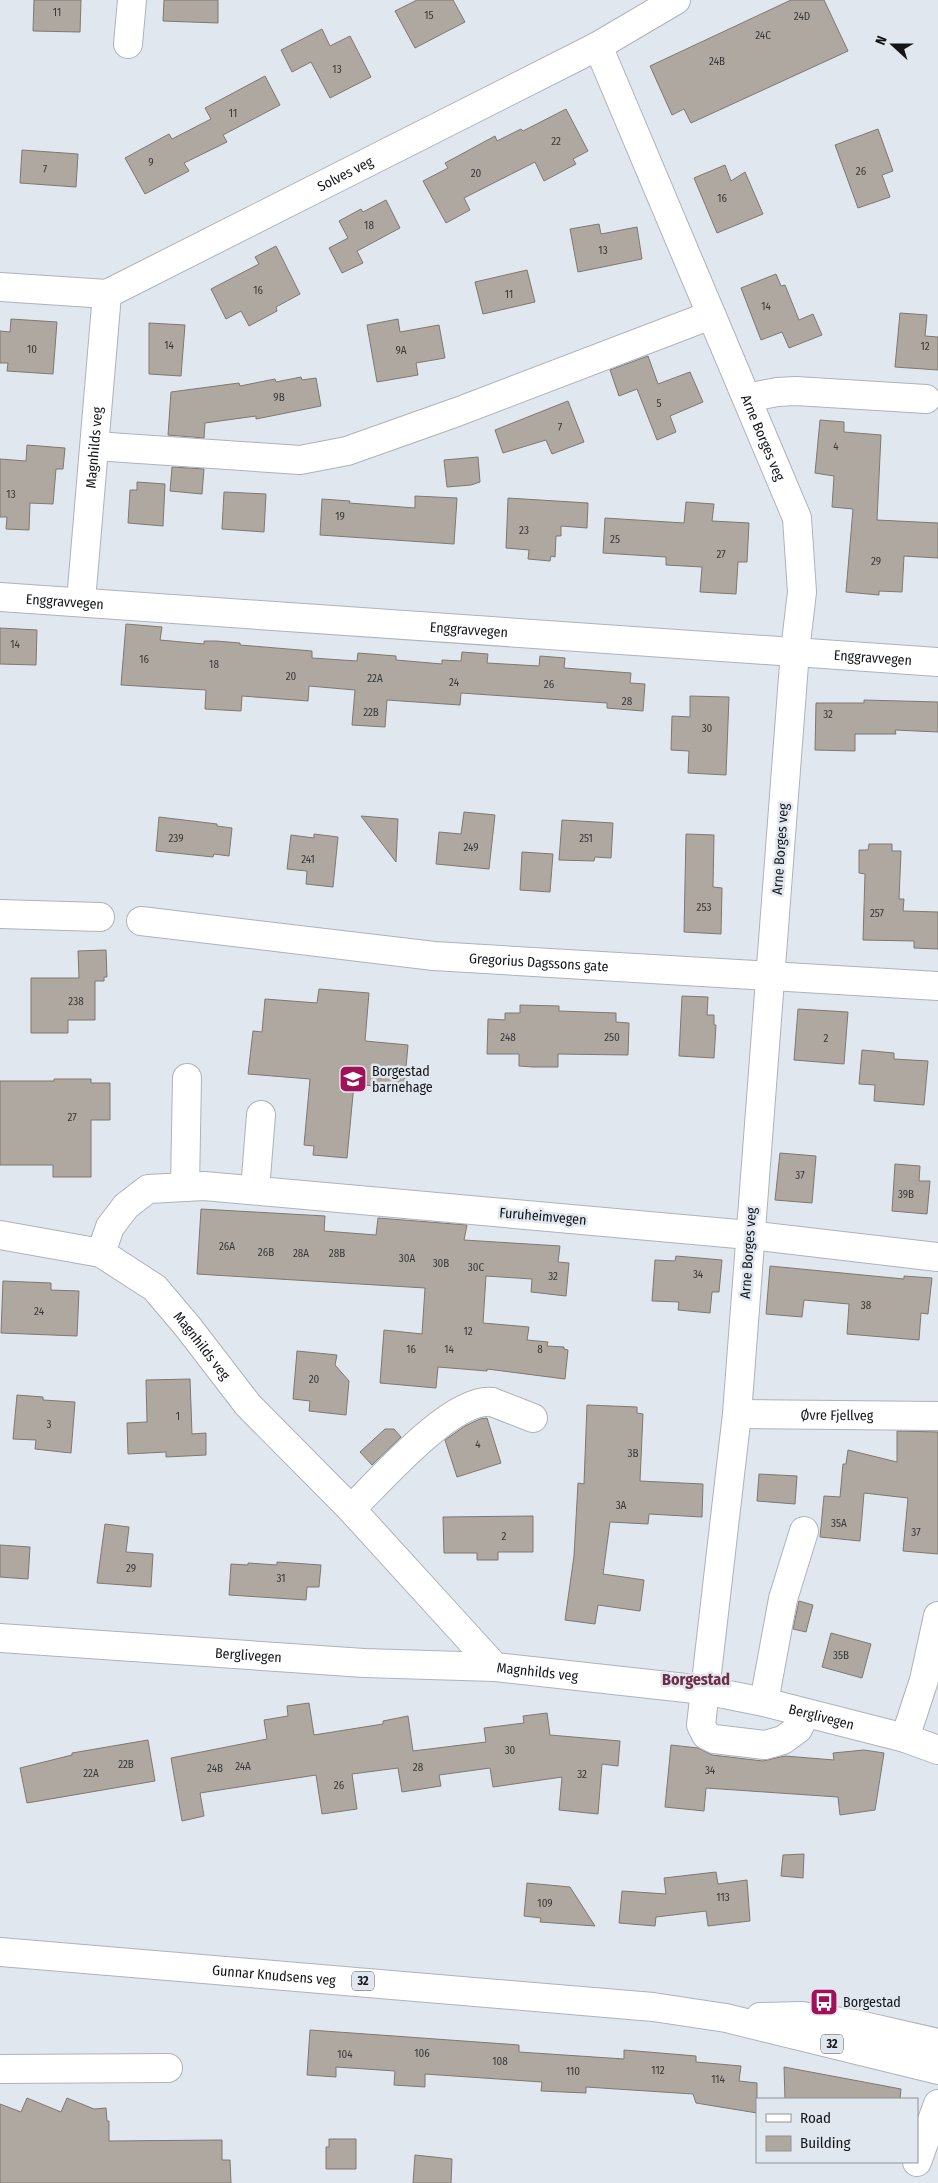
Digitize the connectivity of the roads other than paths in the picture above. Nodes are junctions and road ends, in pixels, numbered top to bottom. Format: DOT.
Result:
graph roads {
  1 [pos="132,0"];
  2 [pos="676,0"];
  3 [pos="128,44"];
  4 [pos="598,46"];
  5 [pos="0,287"];
  6 [pos="107,294"];
  7 [pos="711,315"];
  8 [pos="747,398"];
  9 [pos="926,398"];
  10 [pos="96,446"];
  11 [pos="0,597"];
  12 [pos="81,601"];
  13 [pos="795,651"];
  14 [pos="938,662"];
  15 [pos="0,914"];
  16 [pos="100,917"];
  17 [pos="141,921"];
  18 [pos="771,977"];
  19 [pos="938,986"];
  20 [pos="187,1078"];
  21 [pos="261,1115"];
  22 [pos="185,1186"];
  23 [pos="255,1190"];
  24 [pos="0,1235"];
  25 [pos="749,1235"];
  26 [pos="101,1253"];
  27 [pos="938,1256"];
  28 [pos="737,1414"];
  29 [pos="938,1416"];
  30 [pos="533,1418"];
  31 [pos="351,1509"];
  32 [pos="804,1531"];
  33 [pos="938,1616"];
  34 [pos="0,1638"];
  35 [pos="496,1667"];
  36 [pos="704,1690"];
  37 [pos="764,1702"];
  38 [pos="806,1713"];
  39 [pos="905,1738"];
  40 [pos="938,1750"];
  41 [pos="0,1952"];
  42 [pos="726,2018"];
  43 [pos="938,2043"];
  44 [pos="168,2068"];
  45 [pos="0,2069"];
  46 [pos="938,2070"];
  47 [pos="938,2104"];
  48 [pos="918,2159"];
  49 [pos="917,2163"];
  50 [pos="910,2183"];
  1 -- 3 [label="street"];
  2 -- 4 [label="street, Solves veg"];
  4 -- 6 [label="street, Solves veg"];
  4 -- 7 [label="street, Arne Borges veg"];
  5 -- 6 [label="street"];
  6 -- 10 [label="street, Magnhilds veg"];
  7 -- 8 [label="street, Arne Borges veg"];
  7 -- 10 [label="street"];
  8 -- 9 [label="street"];
  8 -- 13 [label="street, Arne Borges veg"];
  10 -- 12 [label="street, Magnhilds veg"];
  11 -- 12 [label="street, Enggravvegen"];
  12 -- 13 [label="street, Enggravvegen"];
  13 -- 14 [label="street, Enggravvegen"];
  13 -- 18 [label="street, Arne Borges veg"];
  15 -- 16 [label="street"];
  17 -- 18 [label="street, Gregorius Dagssons gate"];
  18 -- 19 [label="street, Gregorius Dagssons gate"];
  18 -- 25 [label="street, Arne Borges veg"];
  20 -- 22 [label="street"];
  21 -- 23 [label="street"];
  22 -- 23 [label="street, Furuheimvegen"];
  22 -- 26 [label="street, Furuheimvegen"];
  23 -- 25 [label="street, Furuheimvegen"];
  24 -- 26 [label="street"];
  25 -- 27 [label="street, Furuheimvegen"];
  25 -- 28 [label="street, Arne Borges veg"];
  26 -- 31 [label="street, Magnhilds veg"];
  28 -- 29 [label="street, Øvre Fjellveg"];
  28 -- 36 [label="street, Arne Borges veg"];
  30 -- 31 [label="street"];
  31 -- 35 [label="street, Magnhilds veg"];
  32 -- 37 [label="street"];
  33 -- 39 [label="street"];
  34 -- 35 [label="street, Berglivegen"];
  35 -- 36 [label="street, Magnhilds veg"];
  36 -- 37 [label="street, Berglivegen"];
  36 -- 38 [label="street, Arne Borges veg"];
  37 -- 38 [label="street, Berglivegen"];
  38 -- 39 [label="street, Berglivegen"];
  39 -- 40 [label="street, Berglivegen"];
  41 -- 42 [label="street, Gunnar Knudsens veg / 32"];
  42 -- 43 [label="street, Gunnar Knudsens veg / 32"];
  42 -- 46 [label="street, Gunnar Knudsens veg / 32"];
  44 -- 45 [label="street"];
  47 -- 48 [label="street"];
  49 -- 50 [label="street"];
}
